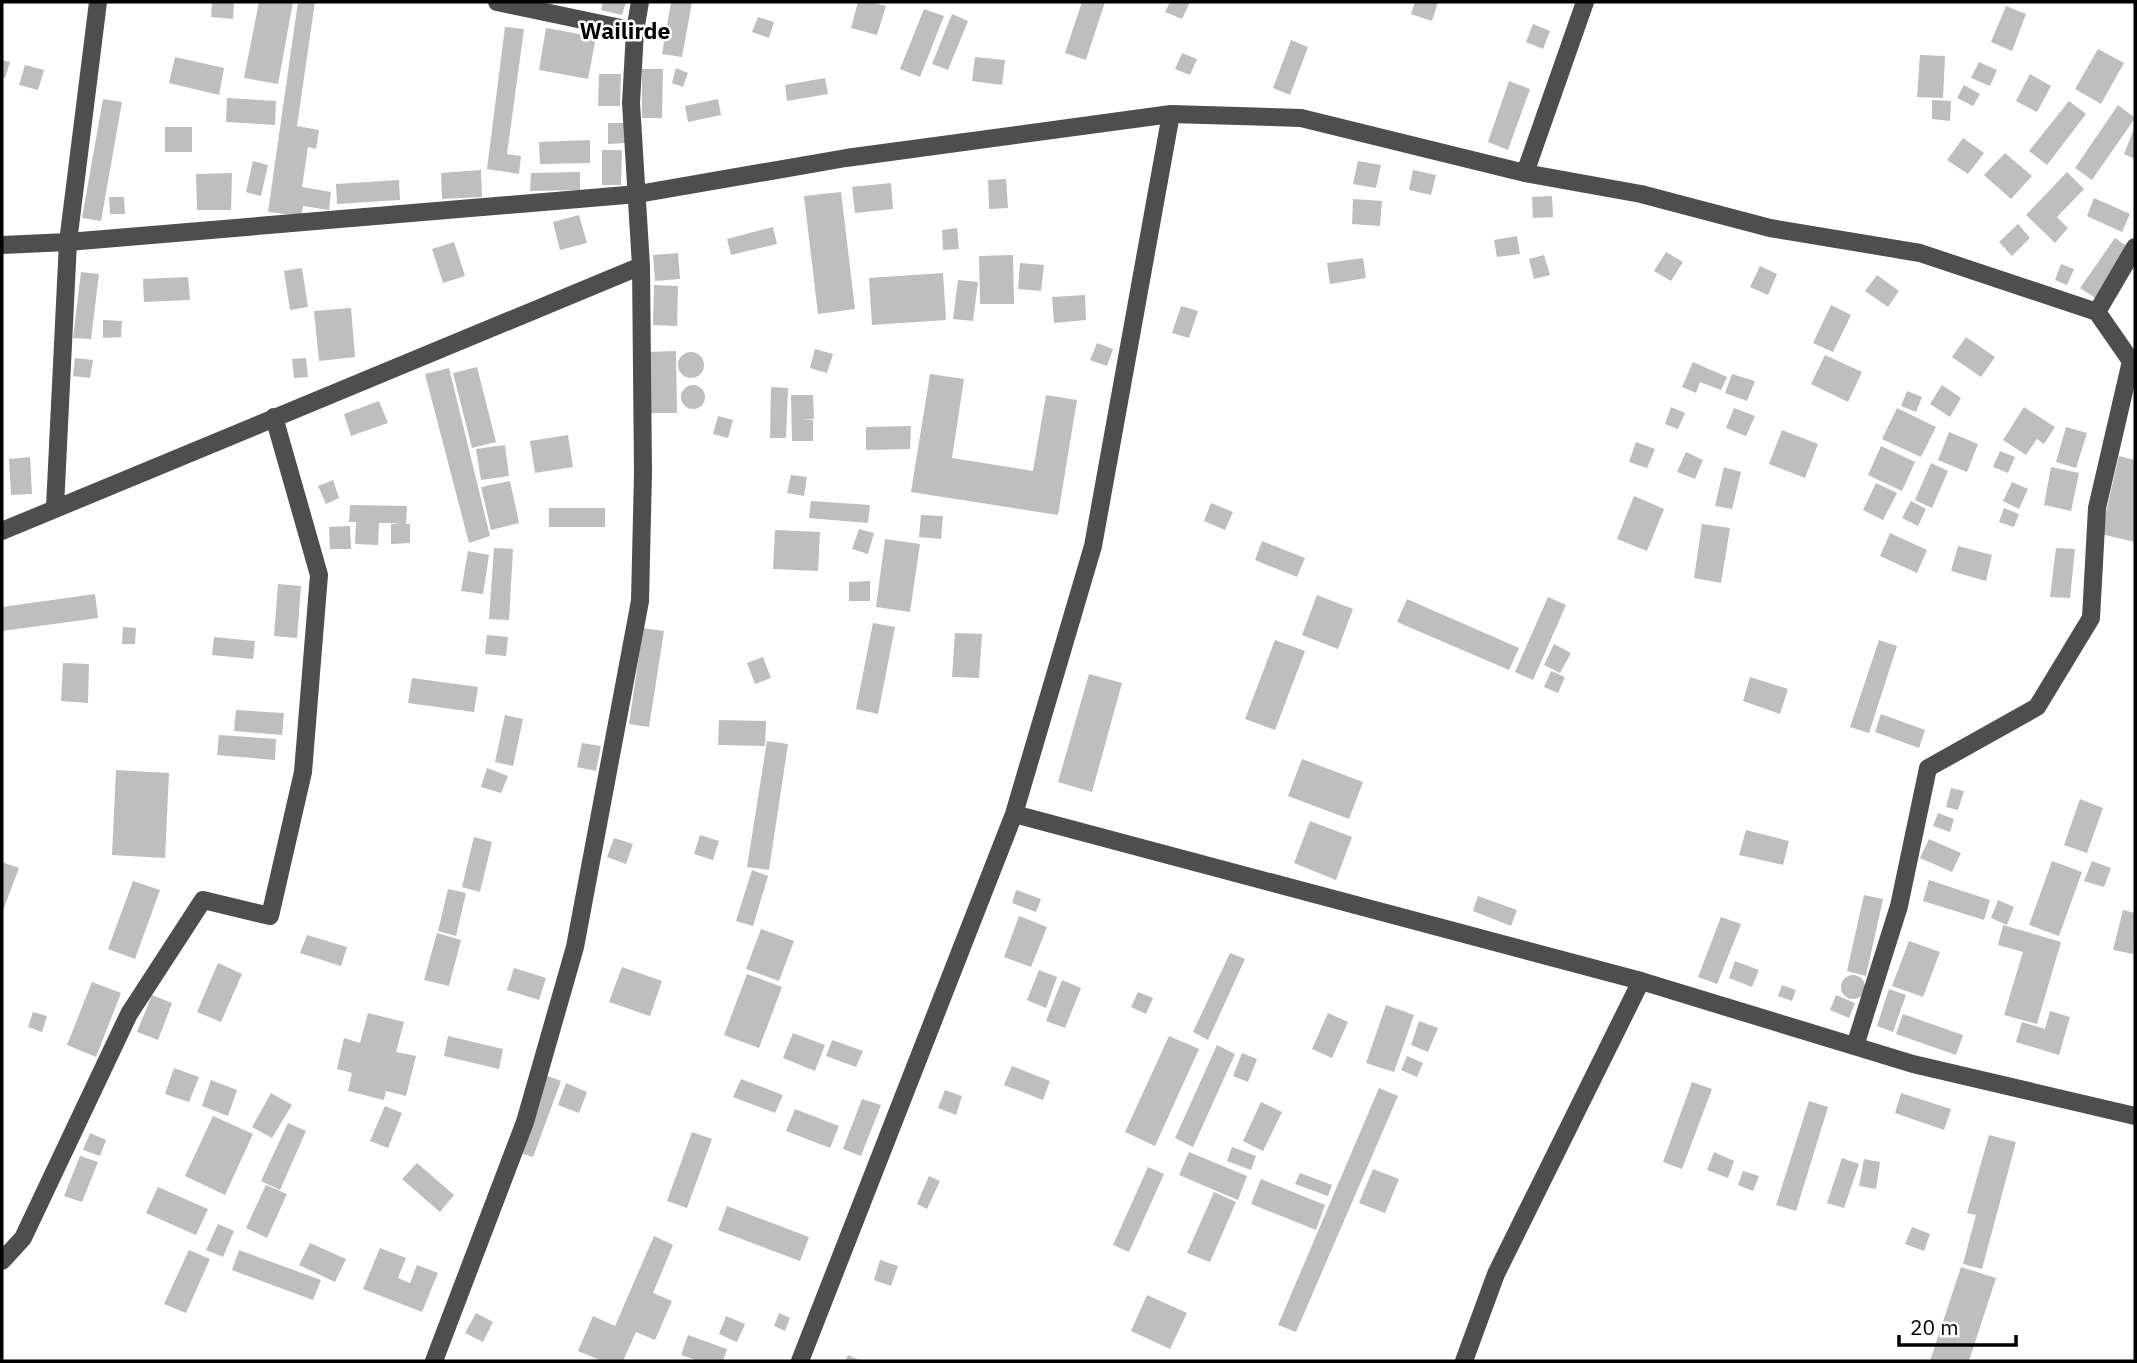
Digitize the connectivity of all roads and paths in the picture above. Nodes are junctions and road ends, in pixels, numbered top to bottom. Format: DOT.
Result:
graph roads {
  1 [pos="98,2"];
  2 [pos="497,2"];
  3 [pos="640,2"];
  4 [pos="1585,2"];
  5 [pos="635,31"];
  6 [pos="1171,114"];
  7 [pos="1525,173"];
  8 [pos="638,194"];
  9 [pos="68,243"];
  10 [pos="2,245"];
  11 [pos="2135,247"];
  12 [pos="641,266"];
  13 [pos="2097,312"];
  14 [pos="274,417"];
  15 [pos="55,507"];
  16 [pos="2,531"];
  17 [pos="1014,814"];
  18 [pos="1641,981"];
  19 [pos="1855,1046"];
  20 [pos="2135,1116"];
  21 [pos="2,1261"];
  22 [pos="434,1361"];
  23 [pos="800,1361"];
  24 [pos="1464,1361"];
  1 -- 9 [label="street"];
  2 -- 5 [label="street"];
  3 -- 5 [label="street"];
  4 -- 7 [label="street"];
  5 -- 8 [label="street"];
  6 -- 7 [label="street"];
  6 -- 8 [label="street"];
  6 -- 17 [label="street"];
  7 -- 13 [label="street"];
  8 -- 9 [label="street"];
  8 -- 12 [label="street"];
  9 -- 10 [label="street"];
  9 -- 15 [label="street"];
  11 -- 13 [label="street"];
  12 -- 14 [label="street"];
  12 -- 22 [label="street"];
  13 -- 19 [label="street"];
  14 -- 15 [label="street"];
  14 -- 21 [label="street"];
  15 -- 16 [label="street"];
  17 -- 18 [label="street"];
  17 -- 23 [label="street"];
  18 -- 19 [label="street"];
  18 -- 24 [label="street"];
  19 -- 20 [label="street"];
}
